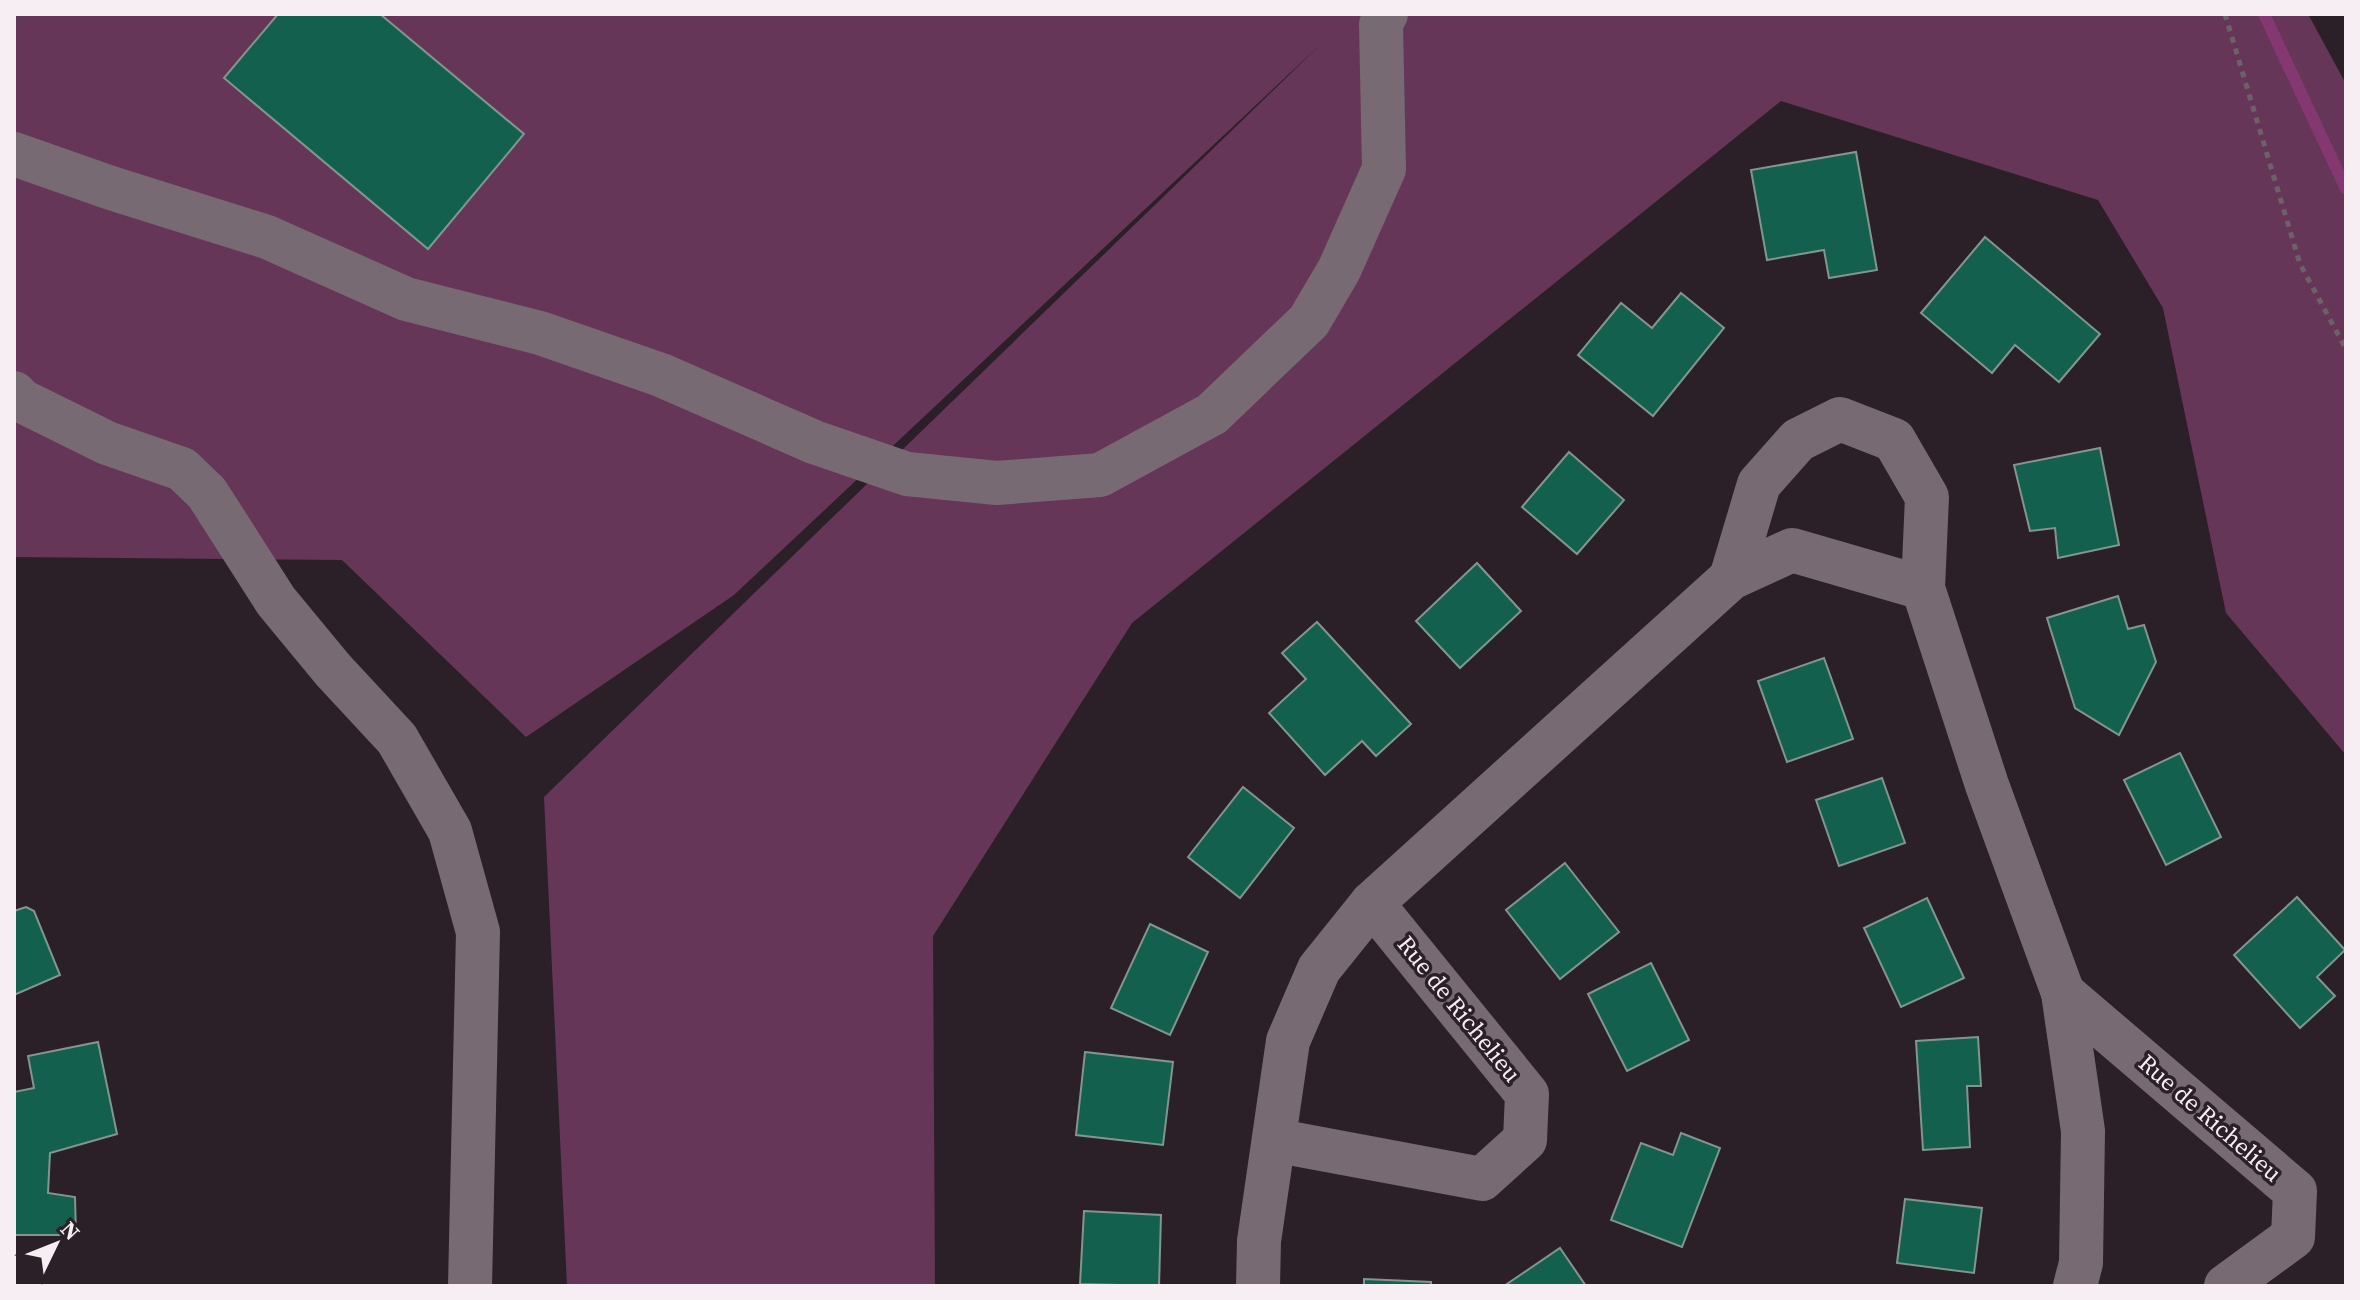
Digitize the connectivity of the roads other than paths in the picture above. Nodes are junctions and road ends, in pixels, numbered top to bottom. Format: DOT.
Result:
graph roads {
  1 [pos="1386,14"];
  2 [pos="14,154"];
  3 [pos="14,393"];
  4 [pos="1731,578"];
  5 [pos="1923,588"];
  6 [pos="1372,903"];
  7 [pos="2063,993"];
  8 [pos="1274,1140"];
  9 [pos="470,1286"];
  10 [pos="1258,1286"];
  11 [pos="2075,1286"];
  12 [pos="2226,1286"];
  1 -- 2 [label="street"];
  3 -- 9 [label="street"];
  4 -- 5 [label="street"];
  4 -- 5 [label="street, Rue de Richelieu"];
  4 -- 6 [label="street"];
  5 -- 7 [label="street, Rue de Richelieu"];
  6 -- 8 [label="street"];
  6 -- 8 [label="street, Rue de Richelieu"];
  7 -- 11 [label="street, Rue de Richelieu"];
  7 -- 12 [label="street, Rue de Richelieu"];
  8 -- 10 [label="street"];
}
